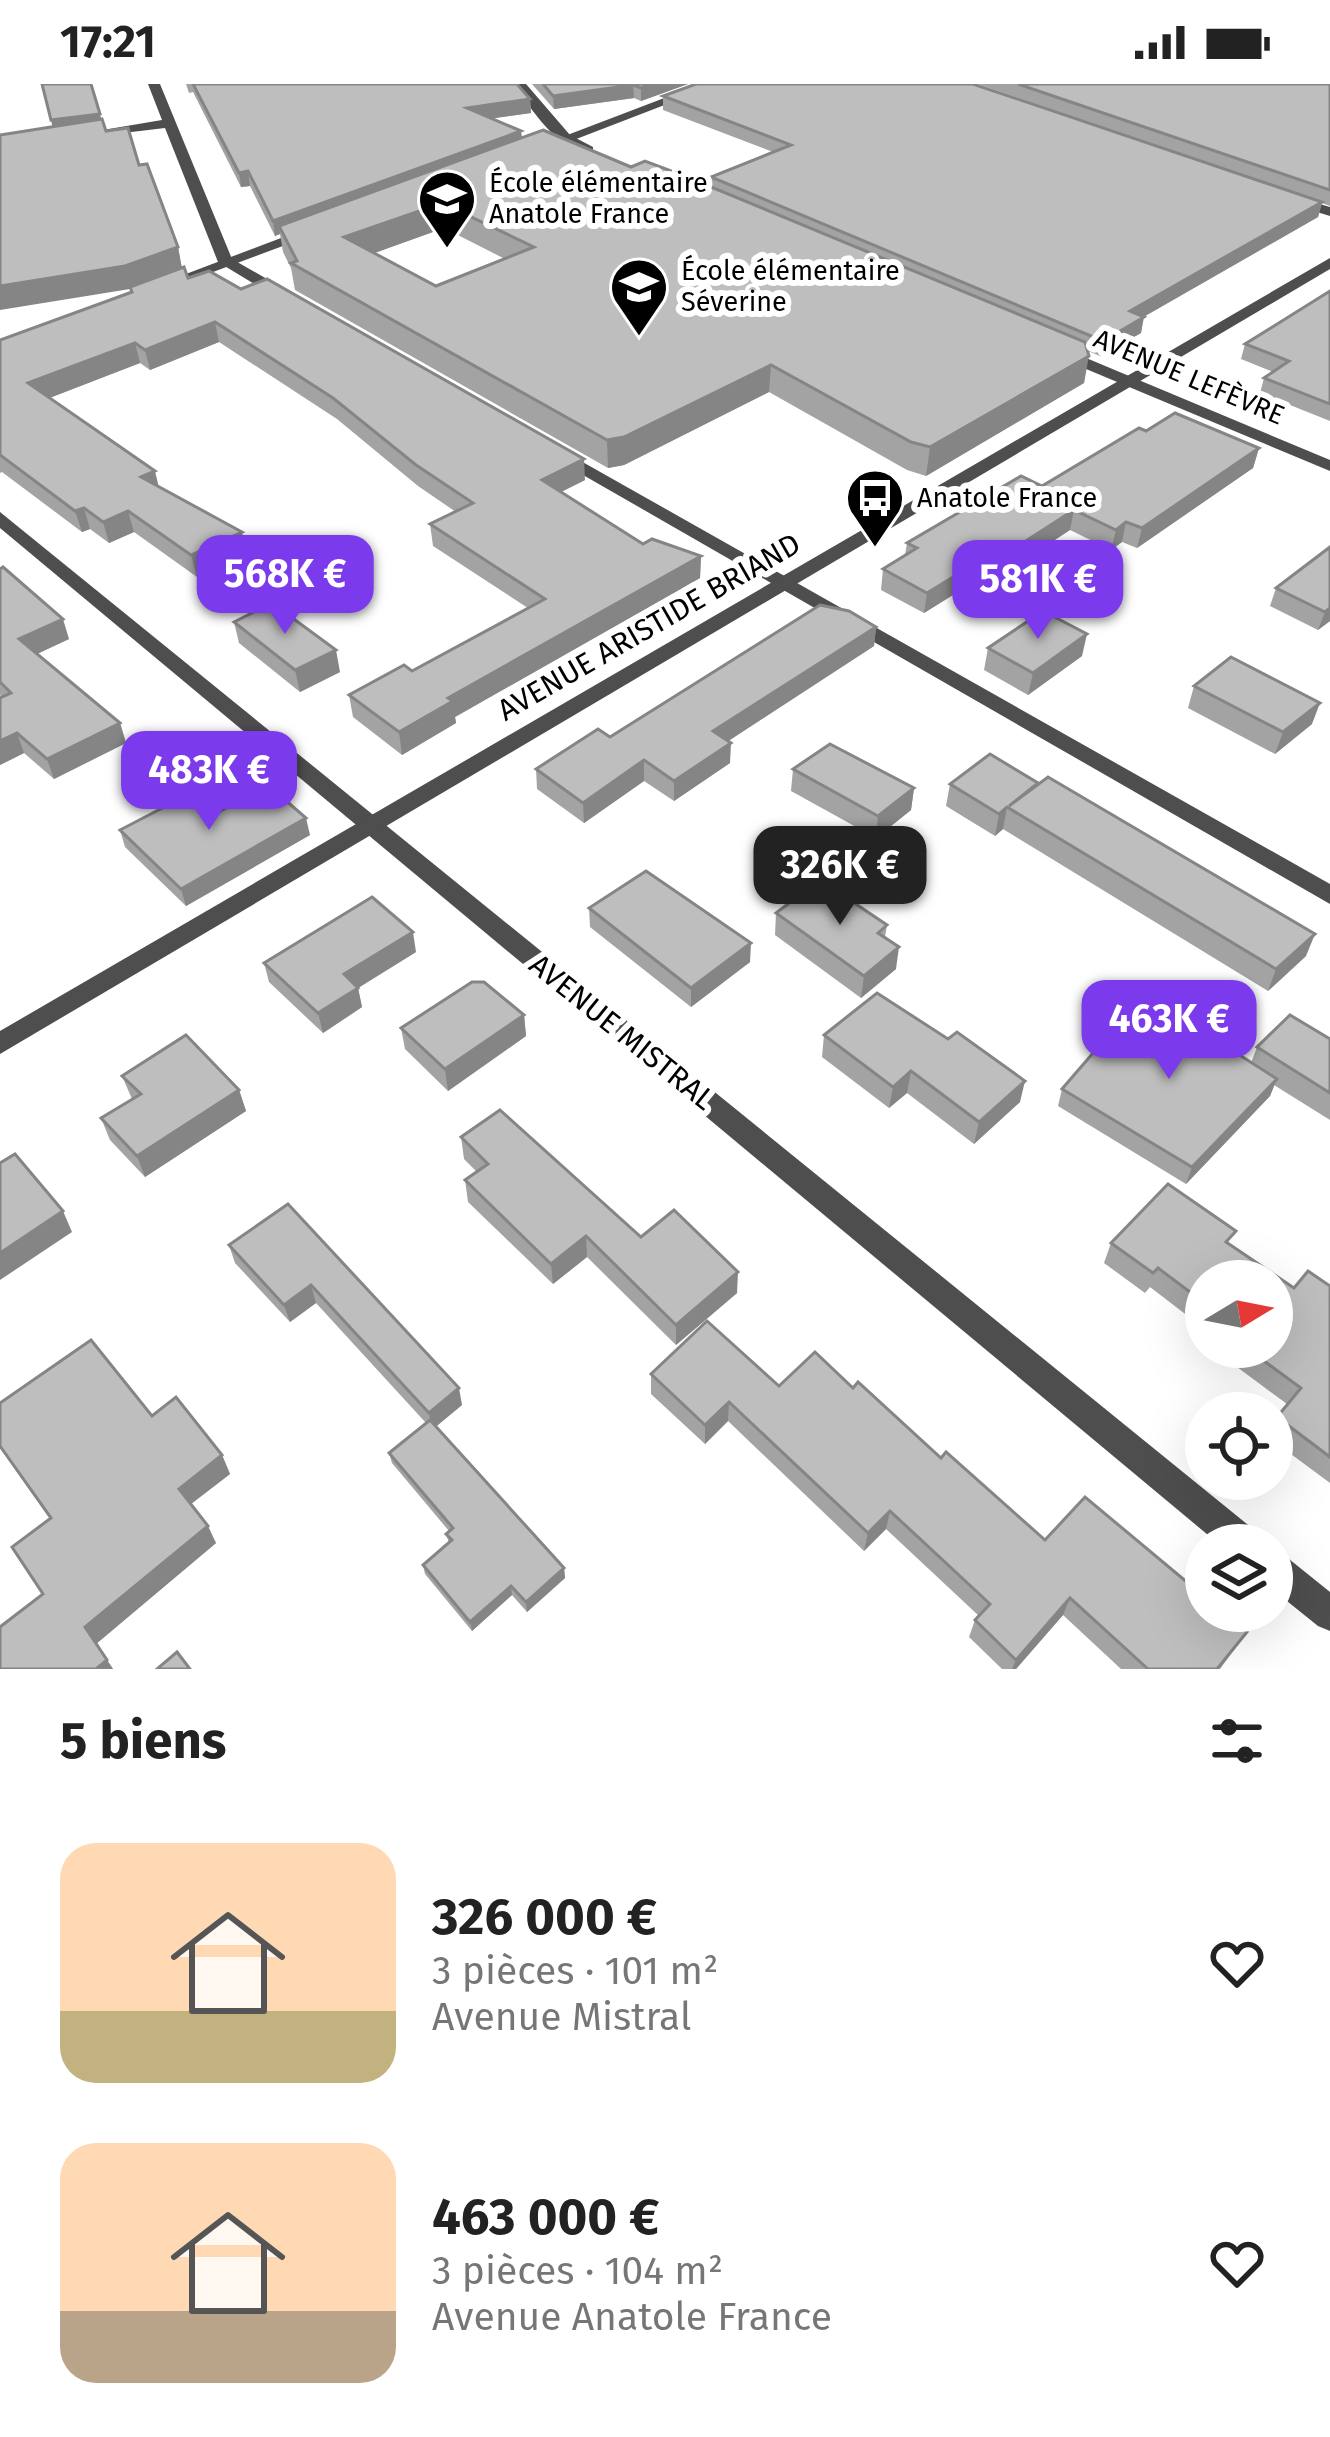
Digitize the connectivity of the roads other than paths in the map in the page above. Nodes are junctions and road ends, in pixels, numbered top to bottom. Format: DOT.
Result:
graph roads {
  1 [pos="154,84"];
  2 [pos="519,84"];
  3 [pos="713,84"];
  4 [pos="171,123"];
  5 [pos="87,134"];
  6 [pos="565,138"];
  7 [pos="597,153"];
  8 [pos="518,157"];
  9 [pos="1263,190"];
  10 [pos="1330,212"];
  11 [pos="332,224"];
  12 [pos="226,262"];
  13 [pos="1330,263"];
  14 [pos="147,291"];
  15 [pos="301,305"];
  16 [pos="1044,345"];
  17 [pos="1129,382"];
  18 [pos="546,447"];
  19 [pos="1330,466"];
  20 [pos="0,518"];
  21 [pos="790,584"];
  22 [pos="373,827"];
  23 [pos="1330,895"];
  24 [pos="0,1044"];
  25 [pos="1220,1524"];
  26 [pos="1293,1584"];
  27 [pos="1330,1615"];
  1 -- 4 [label="street"];
  2 -- 6 [label="street"];
  3 -- 6 [label="street"];
  4 -- 5 [label="street"];
  4 -- 12 [label="street"];
  6 -- 7 [label="street"];
  6 -- 8 [label="street"];
  9 -- 10 [label="street"];
  11 -- 12 [label="street"];
  12 -- 14 [label="street"];
  12 -- 15 [label="street"];
  13 -- 17 [label="street, AVENUE ARISTIDE BRIAND"];
  16 -- 17 [label="street, AVENUE LEFÈVRE"];
  17 -- 19 [label="street, AVENUE LEFÈVRE"];
  17 -- 21 [label="street, AVENUE ARISTIDE BRIAND"];
  18 -- 21 [label="street"];
  20 -- 22 [label="street, AVENUE MISTRAL"];
  21 -- 22 [label="street, AVENUE ARISTIDE BRIAND"];
  21 -- 23 [label="street"];
  22 -- 24 [label="street, AVENUE ARISTIDE BRIAND"];
  22 -- 25 [label="street, AVENUE MISTRAL"];
  26 -- 27 [label="street"];
}
